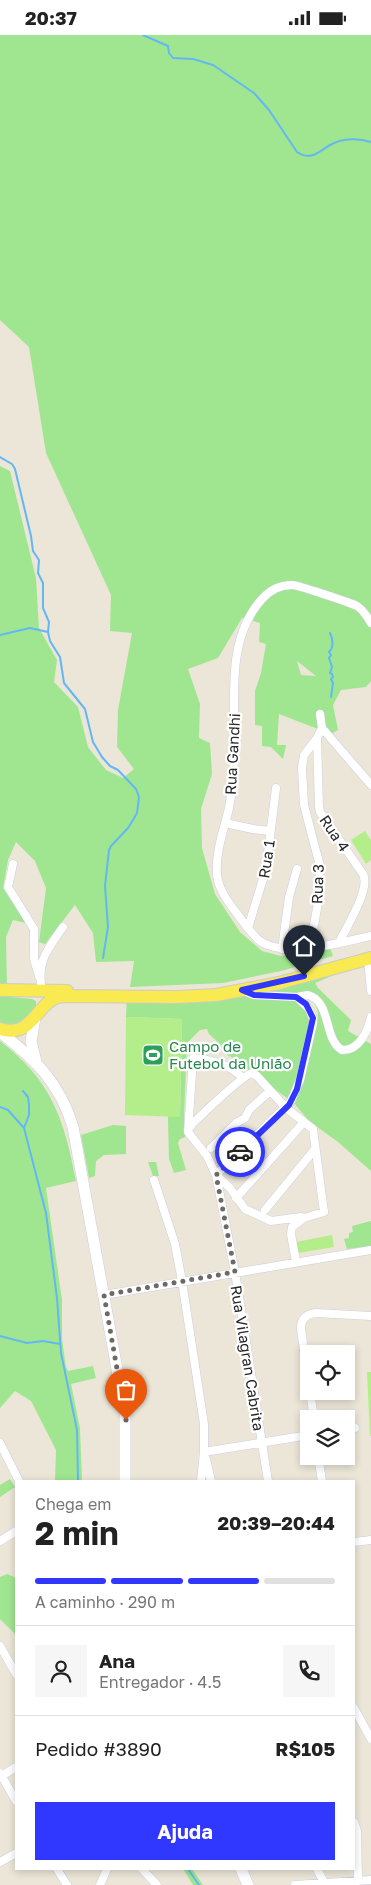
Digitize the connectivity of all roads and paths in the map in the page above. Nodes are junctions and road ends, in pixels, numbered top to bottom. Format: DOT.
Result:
graph roads {
  1 [pos="371,623"];
  2 [pos="320,714"];
  3 [pos="322,728"];
  4 [pos="317,738"];
  5 [pos="371,785"];
  6 [pos="276,787"];
  7 [pos="225,823"];
  8 [pos="270,831"];
  9 [pos="13,864"];
  10 [pos="296,869"];
  11 [pos="63,927"];
  12 [pos="248,928"];
  13 [pos="371,936"];
  14 [pos="339,943"];
  15 [pos="310,947"];
  16 [pos="282,949"];
  17 [pos="370,956"];
  18 [pos="39,976"];
  19 [pos="0,990"];
  20 [pos="242,990"];
  21 [pos="38,991"];
  22 [pos="371,991"];
  23 [pos="296,997"];
  24 [pos="37,1015"];
  25 [pos="371,1017"];
  26 [pos="0,1030"];
  27 [pos="37,1063"];
  28 [pos="243,1078"];
  29 [pos="270,1091"];
  30 [pos="286,1108"];
  31 [pos="304,1122"];
  32 [pos="188,1130"];
  33 [pos="211,1148"];
  34 [pos="315,1149"];
  35 [pos="216,1175"];
  36 [pos="154,1180"];
  37 [pos="236,1198"];
  38 [pos="265,1210"];
  39 [pos="313,1215"];
  40 [pos="371,1250"];
  41 [pos="296,1262"];
  42 [pos="235,1272"];
  43 [pos="182,1281"];
  44 [pos="104,1295"];
  45 [pos="371,1316"];
  46 [pos="297,1317"];
  47 [pos="302,1333"];
  48 [pos="304,1345"];
  49 [pos="300,1436"];
  50 [pos="262,1442"];
  51 [pos="0,1443"];
  52 [pos="204,1452"];
  53 [pos="319,1465"];
  54 [pos="18,1480"];
  55 [pos="125,1480"];
  56 [pos="201,1480"];
  57 [pos="211,1480"];
  58 [pos="268,1480"];
  59 [pos="322,1480"];
  60 [pos="15,1532"];
  61 [pos="371,1540"];
  62 [pos="0,1541"];
  63 [pos="355,1542"];
  64 [pos="0,1647"];
  65 [pos="15,1672"];
  66 [pos="355,1710"];
  67 [pos="371,1739"];
  68 [pos="15,1768"];
  69 [pos="1,1776"];
  70 [pos="15,1799"];
  71 [pos="355,1825"];
  72 [pos="15,1854"];
  73 [pos="0,1863"];
  74 [pos="58,1870"];
  75 [pos="107,1870"];
  76 [pos="143,1870"];
  77 [pos="241,1870"];
  78 [pos="318,1870"];
  79 [pos="371,1880"];
  80 [pos="358,1881"];
  81 [pos="324,1882"];
  82 [pos="67,1885"];
  83 [pos="100,1885"];
  84 [pos="157,1885"];
  85 [pos="248,1885"];
  86 [pos="295,1885"];
  1 -- 7 [label="street, Rua Gandhi"];
  2 -- 3 [label="street"];
  3 -- 4 [label="street, Rua 4"];
  3 -- 5 [label="street"];
  4 -- 14 [label="street, Rua 4"];
  4 -- 15 [label="street, Rua 3"];
  6 -- 8 [label="street, Rua 1"];
  7 -- 8 [label="street"];
  7 -- 12 [label="street, Rua Gandhi"];
  8 -- 12 [label="street, Rua 1"];
  9 -- 18 [label="street"];
  10 -- 16 [label="street"];
  11 -- 18 [label="street"];
  12 -- 16 [label="street, Rua Gandhi"];
  13 -- 14 [label="street, Rua Gandhi"];
  14 -- 15 [label="street, Rua Gandhi"];
  15 -- 16 [label="street, Rua Gandhi"];
  17 -- 20 [label="main road"];
  17 -- 21 [label="main road"];
  17 -- 22 [label="street"];
  18 -- 21 [label="street"];
  19 -- 21 [label="main road"];
  20 -- 23 [label="street"];
  20 -- 24 [label="main road"];
  21 -- 24 [label="main road"];
  23 -- 25 [label="street"];
  23 -- 30 [label="street"];
  24 -- 26 [label="main road"];
  24 -- 27 [label="main road"];
  26 -- 27 [label="main road"];
  27 -- 44 [label="main road"];
  28 -- 29 [label="street"];
  28 -- 32 [label="street"];
  28 -- 32 [label="street"];
  29 -- 30 [label="street"];
  29 -- 33 [label="street"];
  30 -- 31 [label="street"];
  30 -- 35 [label="street"];
  31 -- 34 [label="street"];
  31 -- 37 [label="street"];
  32 -- 35 [label="street"];
  34 -- 38 [label="street"];
  34 -- 39 [label="street"];
  35 -- 37 [label="street"];
  35 -- 42 [label="street, Rua Vilagran Cabrita"];
  36 -- 43 [label="street"];
  37 -- 39 [label="street"];
  39 -- 41 [label="street"];
  40 -- 41 [label="street"];
  41 -- 42 [label="street"];
  42 -- 43 [label="street"];
  42 -- 50 [label="street, Rua Vilagran Cabrita"];
  43 -- 44 [label="street"];
  43 -- 52 [label="street"];
  44 -- 55 [label="main road"];
  45 -- 47 [label="street"];
  46 -- 47 [label="street"];
  47 -- 48 [label="street"];
  49 -- 50 [label="street"];
  50 -- 52 [label="street"];
  50 -- 58 [label="street, Rua Vilagran Cabrita"];
  51 -- 54 [label="street"];
  52 -- 56 [label="street"];
  52 -- 57 [label="street"];
  53 -- 59 [label="street"];
  60 -- 62 [label="street"];
  61 -- 63 [label="street"];
  64 -- 65 [label="street"];
  66 -- 67 [label="street"];
  68 -- 69 [label="street"];
  69 -- 70 [label="street"];
  71 -- 80 [label="street"];
  72 -- 73 [label="street"];
  74 -- 82 [label="street"];
  75 -- 83 [label="street"];
  76 -- 84 [label="street"];
  77 -- 85 [label="main road"];
  78 -- 81 [label="street"];
  79 -- 80 [label="street"];
  80 -- 81 [label="street"];
  81 -- 86 [label="street"];
}
